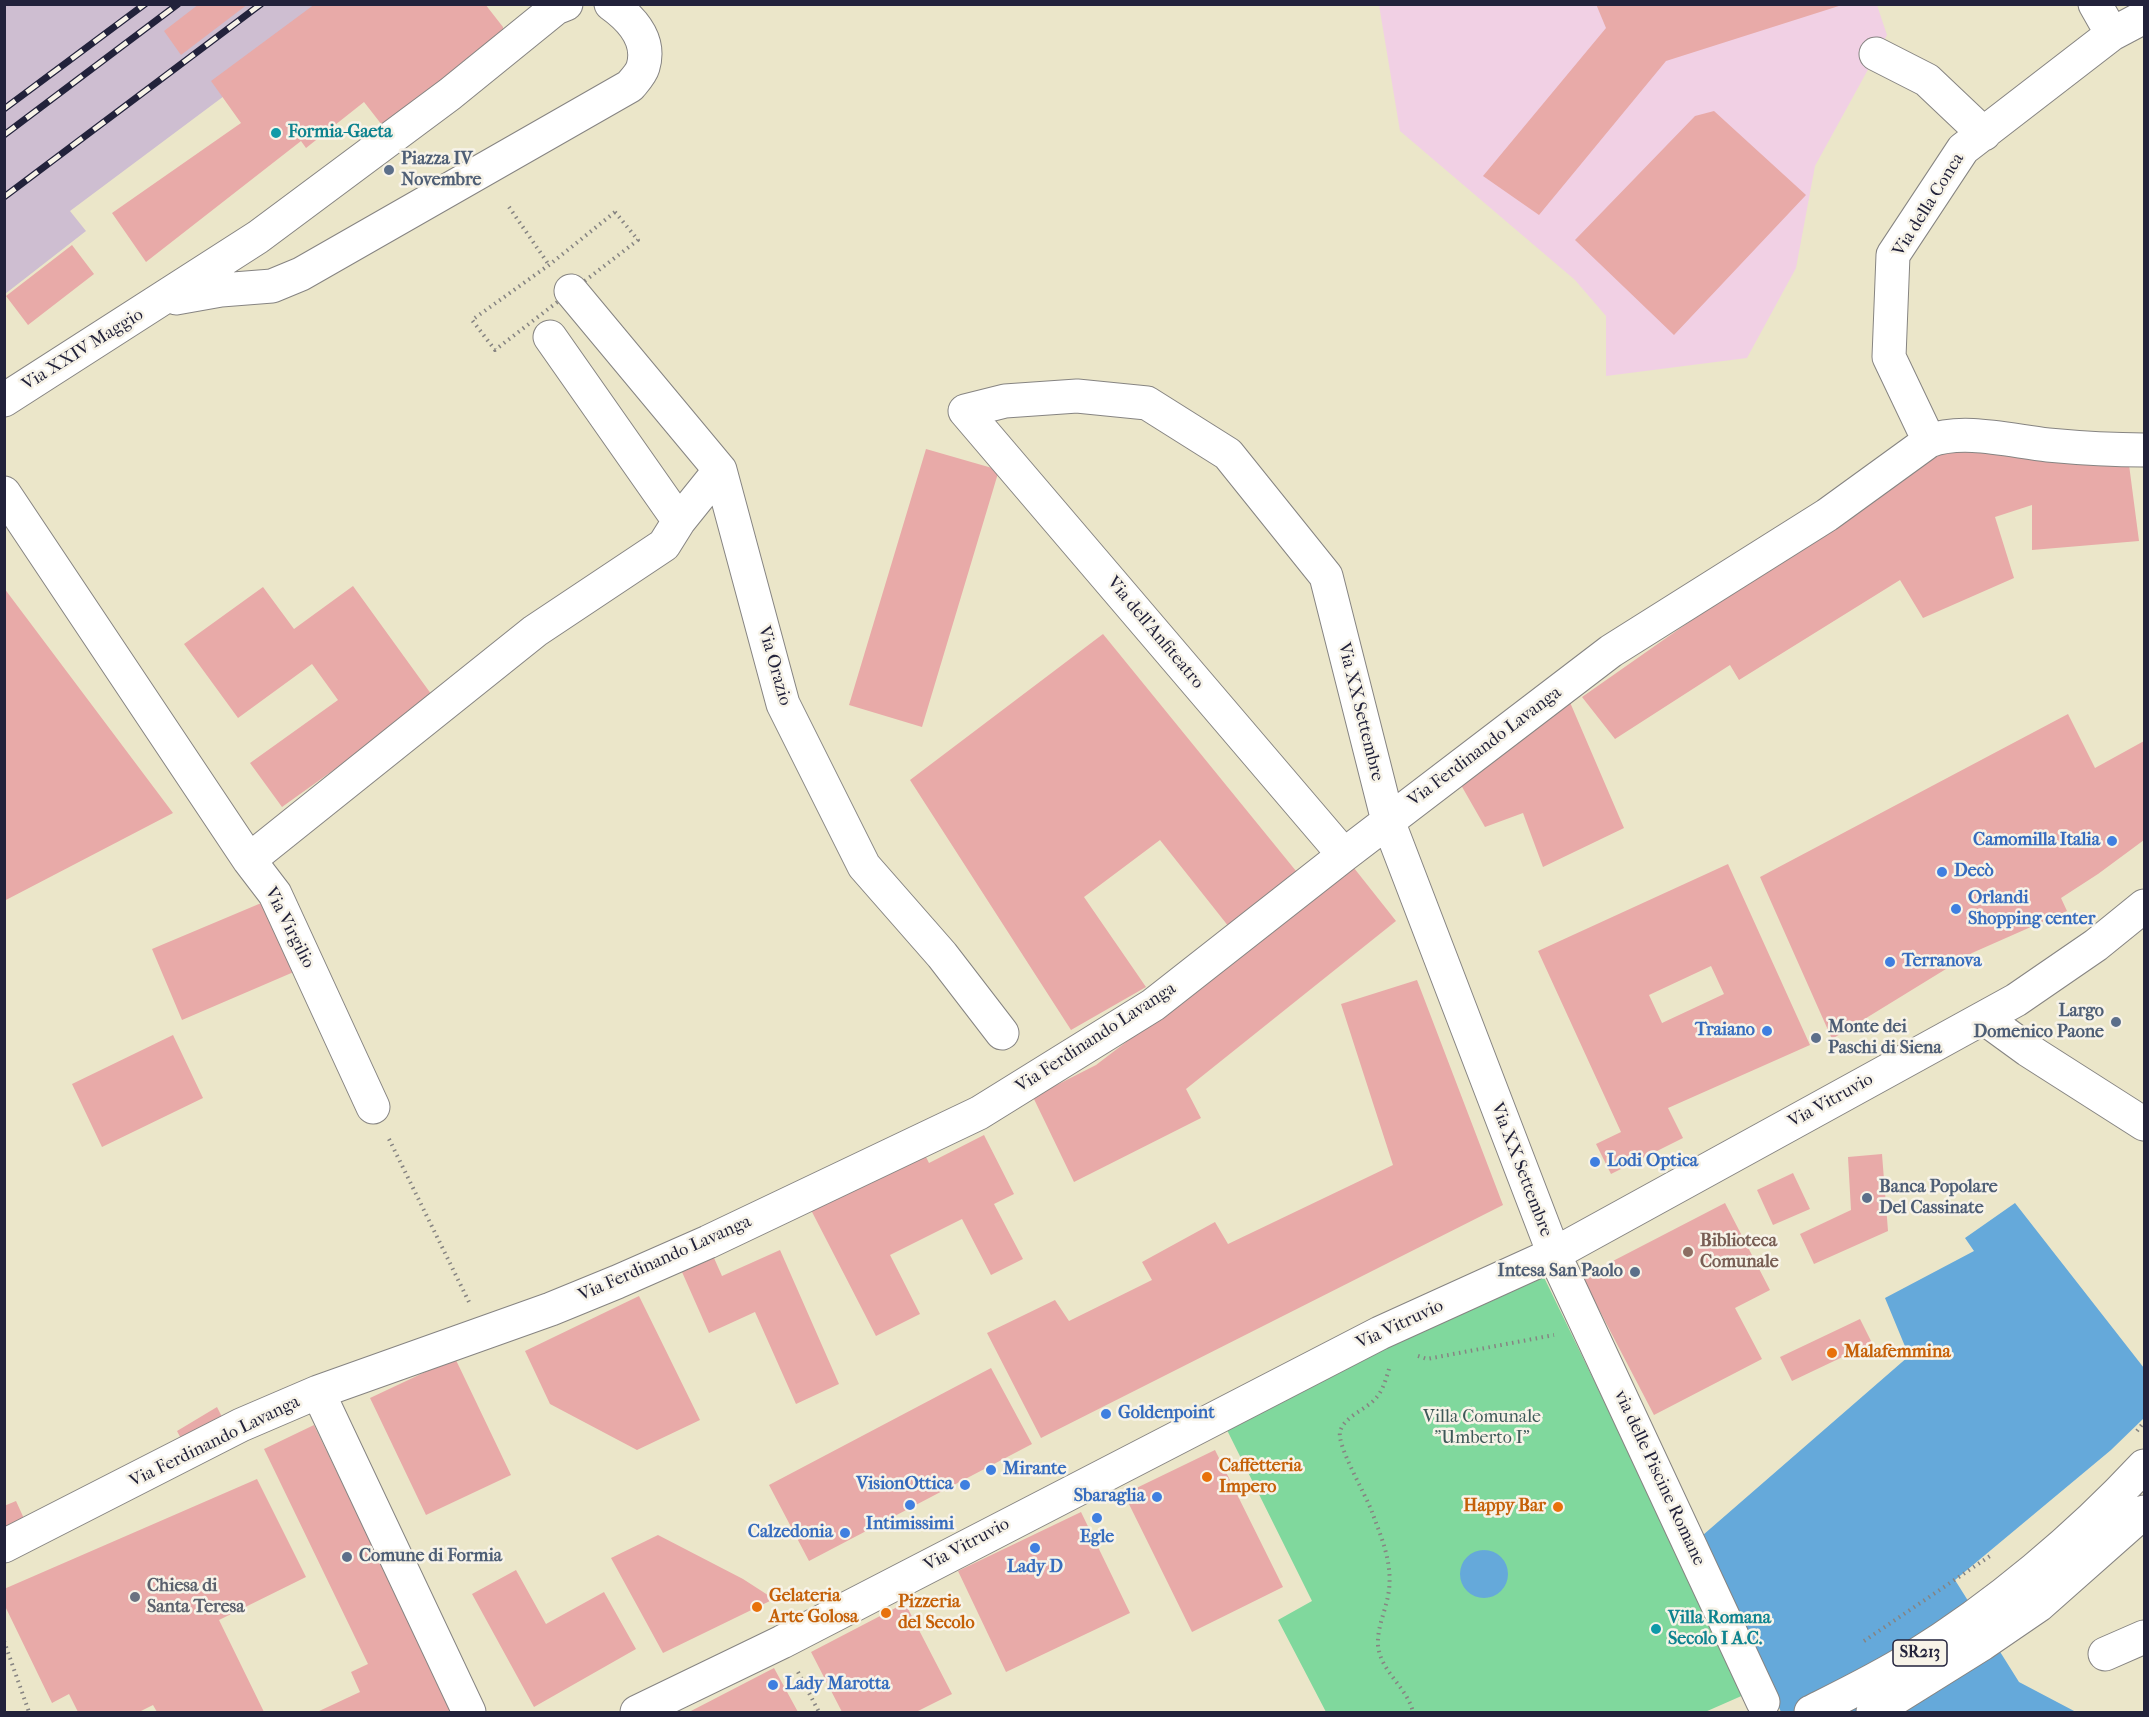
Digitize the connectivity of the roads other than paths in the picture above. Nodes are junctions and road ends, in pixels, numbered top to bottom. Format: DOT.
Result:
graph roads {
  1 [pos="566,4"];
  2 [pos="2095,4"];
  3 [pos="627,8"];
  4 [pos="2145,16"];
  5 [pos="2112,34"];
  6 [pos="1876,54"];
  7 [pos="1984,134"];
  8 [pos="577,286"];
  9 [pos="162,300"];
  10 [pos="550,337"];
  11 [pos="4,400"];
  12 [pos="966,411"];
  13 [pos="1929,441"];
  14 [pos="2145,450"];
  15 [pos="720,470"];
  16 [pos="4,493"];
  17 [pos="678,521"];
  18 [pos="1388,821"];
  19 [pos="1344,855"];
  20 [pos="249,860"];
  21 [pos="2145,906"];
  22 [pos="1984,1018"];
  23 [pos="1002,1033"];
  24 [pos="373,1107"];
  25 [pos="2145,1124"];
  26 [pos="1554,1254"];
  27 [pos="318,1392"];
  28 [pos="2145,1466"];
  29 [pos="2145,1512"];
  30 [pos="4,1546"];
  31 [pos="2030,1593"];
  32 [pos="2145,1637"];
  33 [pos="2105,1654"];
  34 [pos="1763,1702"];
  35 [pos="469,1713"];
  36 [pos="637,1713"];
  37 [pos="1811,1713"];
  38 [pos="1873,1713"];
  1 -- 9 [label="street, Via XXIV Maggio"];
  2 -- 5 [label="street"];
  3 -- 9 [label="street"];
  4 -- 5 [label="street, Via della Conca"];
  5 -- 7 [label="street, Via della Conca"];
  6 -- 7 [label="street"];
  7 -- 13 [label="street, Via della Conca"];
  8 -- 15 [label="street, Via Orazio"];
  9 -- 11 [label="street, Via XXIV Maggio"];
  10 -- 17 [label="street"];
  12 -- 18 [label="street, Via XX Settembre"];
  12 -- 19 [label="street, Via dell'Anfiteatro"];
  13 -- 14 [label="street, Via Ferdinando Lavanga"];
  13 -- 18 [label="street, Via Ferdinando Lavanga"];
  15 -- 17 [label="street"];
  15 -- 23 [label="street, Via Orazio"];
  16 -- 20 [label="street, Via Virgilio"];
  17 -- 20 [label="street"];
  18 -- 19 [label="street, Via Ferdinando Lavanga"];
  18 -- 26 [label="street, Via XX Settembre"];
  19 -- 27 [label="street, Via Ferdinando Lavanga"];
  20 -- 24 [label="street, Via Virgilio"];
  21 -- 22 [label="street, Via Vitruvio"];
  22 -- 25 [label="street"];
  22 -- 26 [label="street, Via Vitruvio"];
  26 -- 34 [label="street, via delle Piscine Romane"];
  26 -- 36 [label="street, Via Vitruvio"];
  27 -- 30 [label="street, Via Ferdinando Lavanga"];
  27 -- 35 [label="street"];
  28 -- 31 [label="street, SR213"];
  29 -- 31 [label="street, SR213"];
  31 -- 37 [label="street, SR213"];
  31 -- 38 [label="street, SR213"];
  32 -- 33 [label="street"];
}
